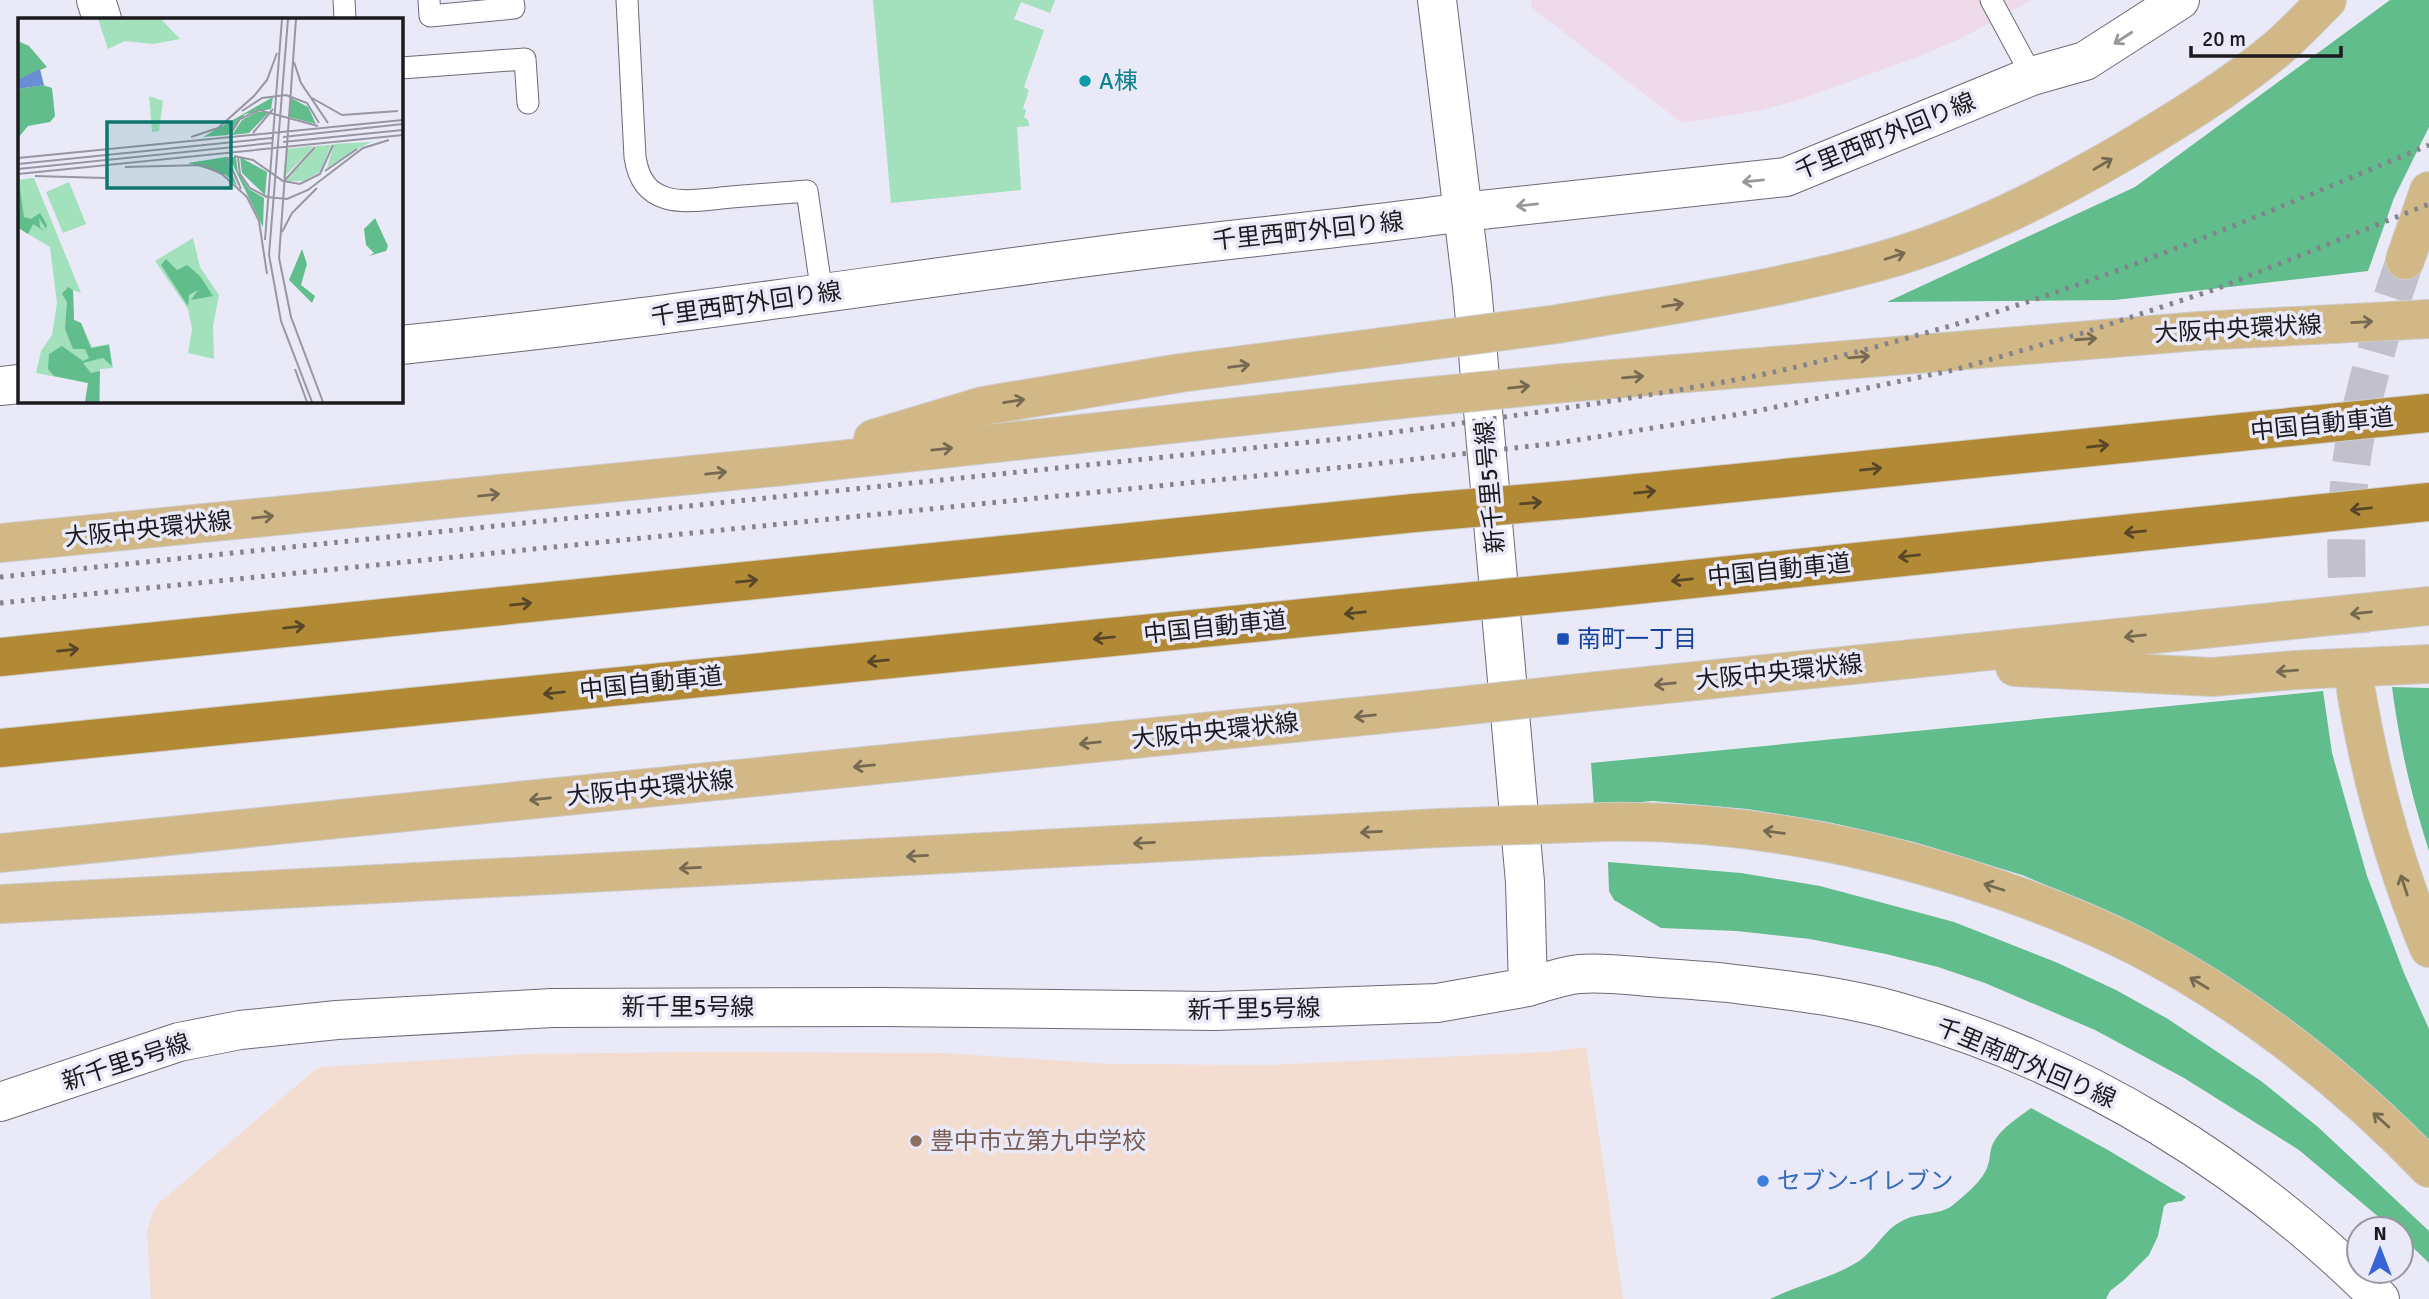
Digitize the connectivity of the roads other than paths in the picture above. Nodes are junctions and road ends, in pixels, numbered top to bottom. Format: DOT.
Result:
graph roads {
  1 [pos="96,0"];
  2 [pos="344,0"];
  3 [pos="429,0"];
  4 [pos="513,0"];
  5 [pos="627,0"];
  6 [pos="1437,0"];
  7 [pos="1991,0"];
  8 [pos="2180,0"];
  9 [pos="2327,0"];
  10 [pos="2352,0"];
  11 [pos="102,18"];
  12 [pos="345,18"];
  13 [pos="2278,48"];
  14 [pos="402,68"];
  15 [pos="2032,76"];
  16 [pos="528,103"];
  17 [pos="2429,191"];
  18 [pos="1463,212"];
  19 [pos="2404,260"];
  20 [pos="822,294"];
  21 [pos="2429,319"];
  22 [pos="402,345"];
  23 [pos="18,384"];
  24 [pos="0,386"];
  25 [pos="2429,413"];
  26 [pos="784,466"];
  27 [pos="2429,502"];
  28 [pos="0,543"];
  29 [pos="2429,607"];
  30 [pos="0,657"];
  31 [pos="1886,660"];
  32 [pos="2429,664"];
  33 [pos="2356,691"];
  34 [pos="0,748"];
  35 [pos="0,853"];
  36 [pos="0,904"];
  37 [pos="2429,948"];
  38 [pos="1528,987"];
  39 [pos="0,1102"];
  40 [pos="2429,1168"];
  41 [pos="2381,1299"];
  1 -- 11 [label="street"];
  2 -- 12 [label="lane"];
  3 -- 4 [label="lane"];
  5 -- 20 [label="lane"];
  6 -- 18 [label="street, 新千里5号線"];
  7 -- 15 [label="lane"];
  8 -- 15 [label="street, 千里西町外回り線, one-way"];
  9 -- 13 [label="main road"];
  10 -- 13 [label="main road"];
  26 -- 13 [label="main road, one-way, bridge"];
  14 -- 16 [label="lane"];
  15 -- 18 [label="street, 千里西町外回り線, one-way"];
  17 -- 19 [label="main road"];
  18 -- 20 [label="street, 千里西町外回り線"];
  18 -- 38 [label="street, 新千里5号線"];
  20 -- 22 [label="street, 千里西町外回り線"];
  26 -- 21 [label="main road, 大阪中央環状線, one-way, bridge"];
  23 -- 24 [label="street"];
  30 -- 25 [label="highway, 中国自動車道, one-way, bridge"];
  28 -- 26 [label="main road, 大阪中央環状線, one-way"];
  27 -- 34 [label="highway, 中国自動車道, one-way, bridge"];
  29 -- 31 [label="main road, 大阪中央環状線, one-way"];
  32 -- 31 [label="main road, one-way"];
  31 -- 35 [label="main road, 大阪中央環状線, one-way, bridge"];
  37 -- 33 [label="main road, one-way"];
  40 -- 36 [label="main road, one-way, bridge"];
  38 -- 39 [label="street, 新千里5号線"];
  38 -- 41 [label="street, 千里南町外回り線"];
}
